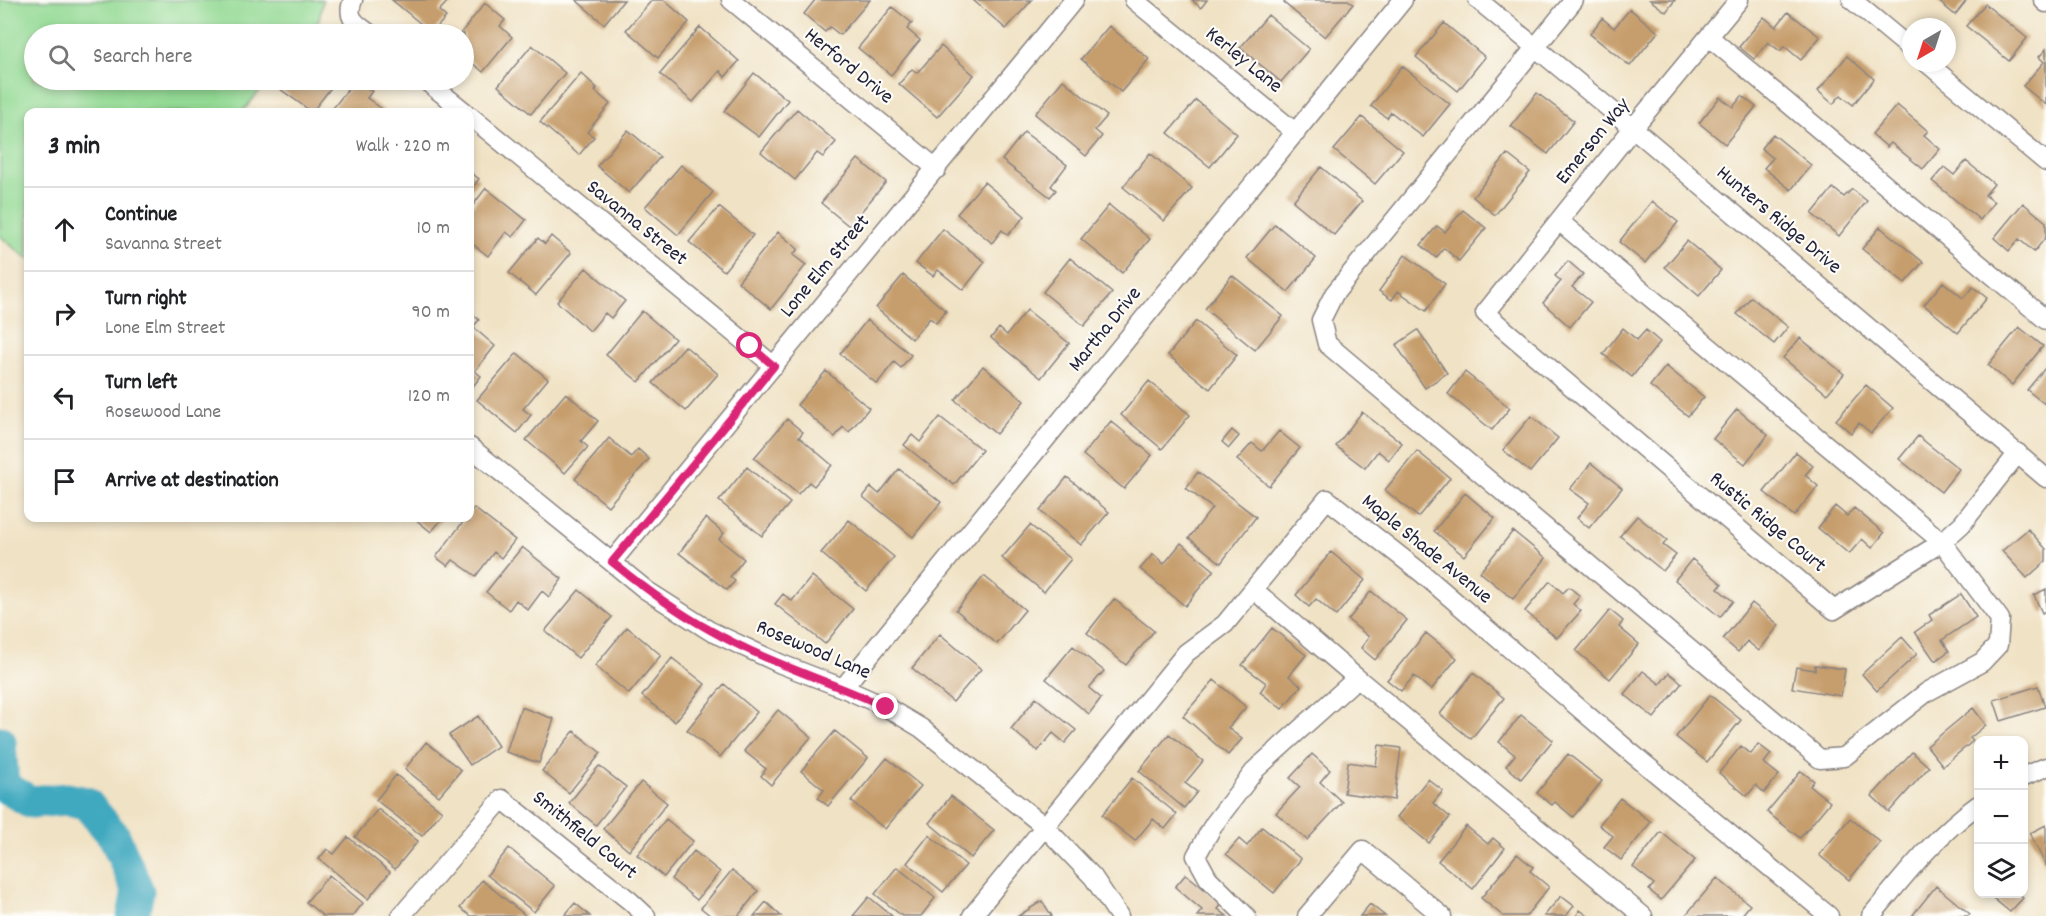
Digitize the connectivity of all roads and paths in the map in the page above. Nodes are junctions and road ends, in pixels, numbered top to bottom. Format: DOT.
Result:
graph roads {
  1 [pos="730,0"];
  2 [pos="1074,0"];
  3 [pos="1134,0"];
  4 [pos="1403,0"];
  5 [pos="1478,0"];
  6 [pos="1574,0"];
  7 [pos="1739,0"];
  8 [pos="1852,0"];
  9 [pos="351,4"];
  10 [pos="357,24"];
  11 [pos="1709,37"];
  12 [pos="1902,42"];
  13 [pos="1536,47"];
  14 [pos="1938,72"];
  15 [pos="438,90"];
  16 [pos="460,108"];
  17 [pos="474,119"];
  18 [pos="1633,128"];
  19 [pos="1296,133"];
  20 [pos="2046,162"];
  21 [pos="937,169"];
  22 [pos="1559,221"];
  23 [pos="1485,313"];
  24 [pos="2046,320"];
  25 [pos="774,366"];
  26 [pos="474,450"];
  27 [pos="2018,453"];
  28 [pos="2046,478"];
  29 [pos="1942,542"];
  30 [pos="612,562"];
  31 [pos="1254,590"];
  32 [pos="1358,678"];
  33 [pos="843,688"];
  34 [pos="2046,767"];
  35 [pos="2028,774"];
  36 [pos="1974,808"];
  37 [pos="1044,826"];
  38 [pos="400,916"];
  39 [pos="646,916"];
  40 [pos="972,916"];
  41 [pos="1119,916"];
  42 [pos="1246,916"];
  43 [pos="1307,916"];
  44 [pos="1442,916"];
  45 [pos="1643,916"];
  46 [pos="1829,916"];
  47 [pos="1871,916"];
  1 -- 21 [label="street, Herford Drive"];
  2 -- 21 [label="street, Lone Elm Street"];
  3 -- 19 [label="street, Kerley Lane"];
  4 -- 19 [label="street, Martha Drive"];
  5 -- 13 [label="street, Hunters Ridge Drive"];
  6 -- 13 [label="street"];
  7 -- 11 [label="street, Emerson Way"];
  8 -- 12 [label="street"];
  9 -- 10 [label="street"];
  11 -- 18 [label="street, Emerson Way"];
  11 -- 24 [label="street"];
  13 -- 18 [label="street, Hunters Ridge Drive"];
  13 -- 29 [label="street"];
  14 -- 20 [label="street"];
  15 -- 16 [label="street"];
  17 -- 25 [label="street, Savanna Street"];
  18 -- 22 [label="street, Emerson Way"];
  18 -- 27 [label="street, Hunters Ridge Drive"];
  19 -- 33 [label="street, Martha Drive"];
  21 -- 25 [label="street, Lone Elm Street"];
  22 -- 23 [label="street, Emerson Way"];
  22 -- 29 [label="street"];
  23 -- 29 [label="street, Rustic Ridge Court"];
  25 -- 30 [label="street, Lone Elm Street"];
  26 -- 30 [label="street, Rosewood Lane"];
  27 -- 28 [label="street, Hunters Ridge Drive"];
  27 -- 29 [label="street, Rustic Ridge Court"];
  30 -- 33 [label="street, Rosewood Lane"];
  31 -- 32 [label="street"];
  31 -- 37 [label="street, Maple Shade Avenue"];
  31 -- 46 [label="street, Maple Shade Avenue"];
  32 -- 42 [label="street"];
  32 -- 45 [label="street"];
  33 -- 37 [label="street, Rosewood Lane"];
  34 -- 35 [label="street"];
  36 -- 47 [label="street"];
  37 -- 40 [label="street, Maple Shade Avenue"];
  37 -- 41 [label="street, Rosewood Lane"];
  38 -- 39 [label="street, Smithfield Court"];
  43 -- 44 [label="street"];
}
